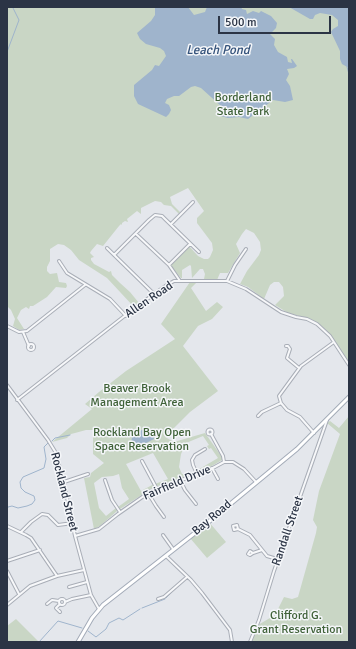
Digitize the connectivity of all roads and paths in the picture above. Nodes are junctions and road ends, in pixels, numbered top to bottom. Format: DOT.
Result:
graph roads {
  1 [pos="193,202"];
  2 [pos="171,224"];
  3 [pos="136,234"];
  4 [pos="190,244"];
  5 [pos="107,248"];
  6 [pos="246,248"];
  7 [pos="199,252"];
  8 [pos="114,255"];
  9 [pos="59,261"];
  10 [pos="169,265"];
  11 [pos="180,281"];
  12 [pos="227,282"];
  13 [pos="85,285"];
  14 [pos="154,294"];
  15 [pos="126,316"];
  16 [pos="7,326"];
  17 [pos="23,332"];
  18 [pos="334,342"];
  19 [pos="29,346"];
  20 [pos="286,346"];
  21 [pos="349,365"];
  22 [pos="299,368"];
  23 [pos="7,385"];
  24 [pos="349,397"];
  25 [pos="17,400"];
  26 [pos="281,403"];
  27 [pos="258,416"];
  28 [pos="327,420"];
  29 [pos="314,433"];
  30 [pos="211,434"];
  31 [pos="205,449"];
  32 [pos="142,461"];
  33 [pos="224,462"];
  34 [pos="212,468"];
  35 [pos="88,474"];
  36 [pos="198,476"];
  37 [pos="218,479"];
  38 [pos="105,480"];
  39 [pos="180,480"];
  40 [pos="64,482"];
  41 [pos="256,482"];
  42 [pos="157,488"];
  43 [pos="148,493"];
  44 [pos="196,504"];
  45 [pos="120,512"];
  46 [pos="164,517"];
  47 [pos="73,523"];
  48 [pos="7,526"];
  49 [pos="238,529"];
  50 [pos="21,532"];
  51 [pos="163,535"];
  52 [pos="75,536"];
  53 [pos="173,549"];
  54 [pos="40,550"];
  55 [pos="262,550"];
  56 [pos="253,553"];
  57 [pos="165,555"];
  58 [pos="278,559"];
  59 [pos="7,561"];
  60 [pos="84,570"];
  61 [pos="7,571"];
  62 [pos="57,576"];
  63 [pos="187,577"];
  64 [pos="87,582"];
  65 [pos="69,587"];
  66 [pos="19,594"];
  67 [pos="90,595"];
  68 [pos="158,599"];
  69 [pos="59,602"];
  70 [pos="65,602"];
  71 [pos="48,604"];
  72 [pos="60,604"];
  73 [pos="7,605"];
  74 [pos="99,609"];
  75 [pos="60,612"];
  76 [pos="78,642"];
  77 [pos="232,642"];
  78 [pos="250,642"];
  1 -- 2 [label="street"];
  2 -- 3 [label="street"];
  2 -- 4 [label="street"];
  3 -- 8 [label="street"];
  3 -- 10 [label="street"];
  4 -- 7 [label="street"];
  4 -- 10 [label="street"];
  5 -- 8 [label="street"];
  6 -- 12 [label="street"];
  8 -- 14 [label="street"];
  9 -- 13 [label="street"];
  10 -- 11 [label="street"];
  11 -- 12 [label="street, Allen Road"];
  11 -- 14 [label="street, Allen Road"];
  12 -- 18 [label="street, Allen Road"];
  13 -- 15 [label="street"];
  13 -- 17 [label="street"];
  14 -- 15 [label="street, Allen Road"];
  15 -- 25 [label="street, Allen Road"];
  16 -- 17 [label="street"];
  17 -- 19 [label="street"];
  18 -- 21 [label="street, Allen Road"];
  18 -- 22 [label="street"];
  20 -- 22 [label="street"];
  22 -- 26 [label="street"];
  23 -- 25 [label="street, Rockland Street"];
  24 -- 28 [label="main road, Bay Road"];
  25 -- 40 [label="street, Rockland Street"];
  26 -- 27 [label="street"];
  26 -- 29 [label="street"];
  28 -- 29 [label="main road, Bay Road"];
  28 -- 58 [label="street, Randall Street"];
  29 -- 41 [label="main road, Bay Road"];
  30 -- 33 [label="street"];
  31 -- 36 [label="street"];
  32 -- 42 [label="street"];
  33 -- 34 [label="street, Fairfield Drive"];
  33 -- 41 [label="street, Fairfield Drive"];
  34 -- 36 [label="street, Fairfield Drive"];
  34 -- 37 [label="street"];
  35 -- 40 [label="street"];
  36 -- 39 [label="street, Fairfield Drive"];
  38 -- 45 [label="street"];
  39 -- 42 [label="street, Fairfield Drive"];
  39 -- 44 [label="street"];
  40 -- 47 [label="street, Rockland Street"];
  41 -- 53 [label="main road, Bay Road"];
  42 -- 43 [label="street, Fairfield Drive"];
  43 -- 45 [label="street, Fairfield Drive"];
  43 -- 46 [label="street"];
  45 -- 52 [label="street, Fairfield Drive"];
  47 -- 50 [label="street"];
  47 -- 52 [label="street, Rockland Street"];
  48 -- 50 [label="street"];
  49 -- 55 [label="street"];
  50 -- 54 [label="street"];
  51 -- 53 [label="street"];
  52 -- 60 [label="street, Rockland Street"];
  53 -- 57 [label="main road, Bay Road"];
  54 -- 59 [label="street"];
  54 -- 62 [label="street"];
  55 -- 56 [label="street"];
  55 -- 58 [label="street"];
  57 -- 63 [label="street"];
  57 -- 74 [label="main road, Bay Road"];
  58 -- 78 [label="street, Randall Street"];
  60 -- 62 [label="street"];
  60 -- 64 [label="street, Rockland Street"];
  61 -- 66 [label="street"];
  62 -- 66 [label="street"];
  63 -- 68 [label="street"];
  63 -- 77 [label="street"];
  64 -- 65 [label="street"];
  64 -- 67 [label="street, Rockland Street"];
  66 -- 73 [label="street"];
  67 -- 70 [label="street"];
  67 -- 74 [label="street, Rockland Street"];
  69 -- 70 [label="street"];
  69 -- 71 [label="street"];
  69 -- 72 [label="street"];
  70 -- 72 [label="street"];
  72 -- 75 [label="street"];
  74 -- 76 [label="main road, Bay Road"];
}
